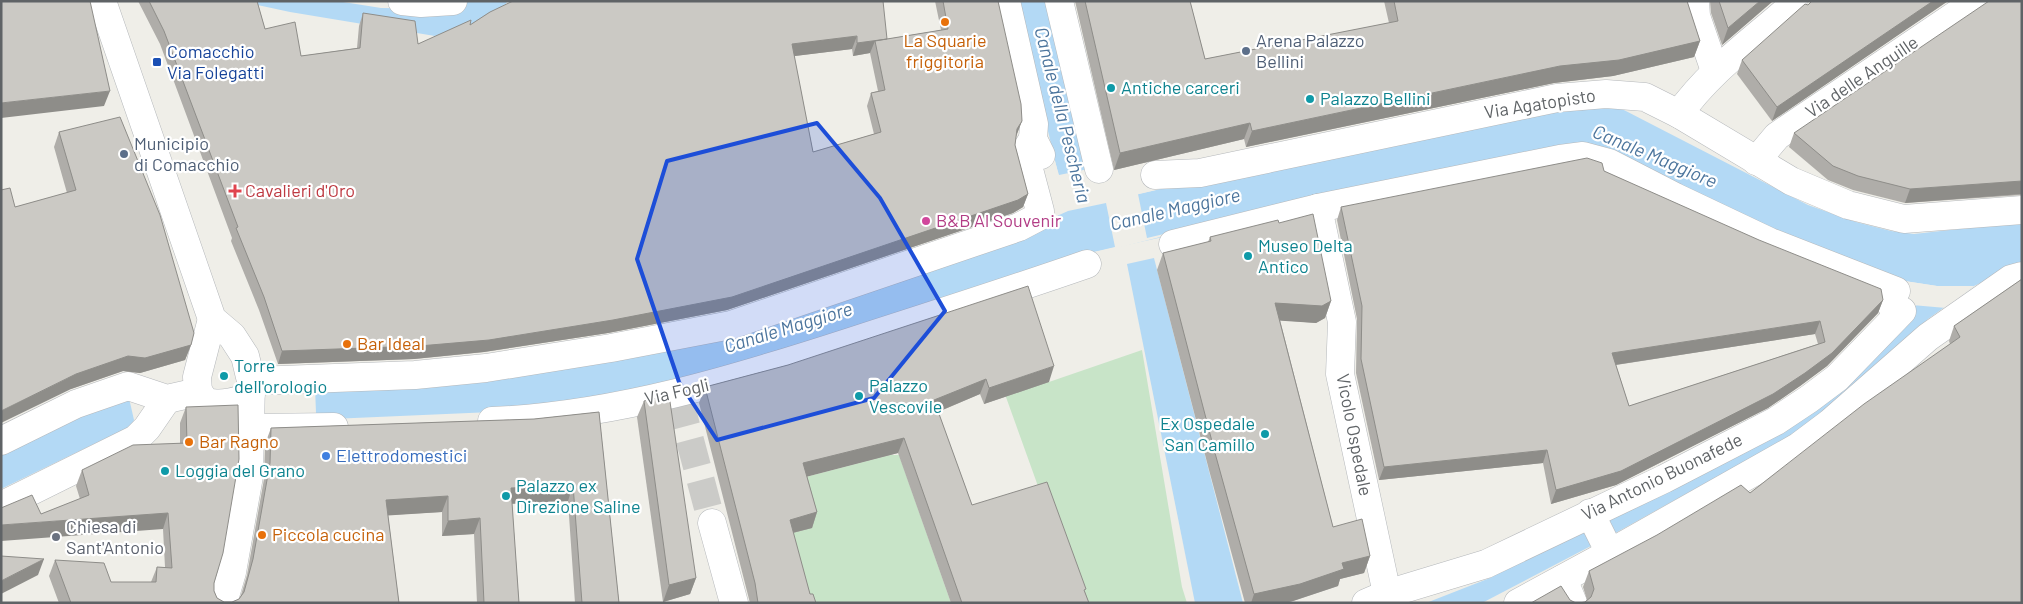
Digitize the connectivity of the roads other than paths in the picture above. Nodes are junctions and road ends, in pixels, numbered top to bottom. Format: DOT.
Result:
graph roads {
  1 [pos="102,1"];
  2 [pos="402,1"];
  3 [pos="453,1"];
  4 [pos="1006,1"];
  5 [pos="1059,1"];
  6 [pos="1695,1"];
  7 [pos="1793,1"];
  8 [pos="1975,2"];
  9 [pos="1715,71"];
  10 [pos="1679,114"];
  11 [pos="1756,160"];
  12 [pos="1099,169"];
  13 [pos="1155,175"];
  14 [pos="1318,208"];
  15 [pos="2022,210"];
  16 [pos="1173,244"];
  17 [pos="1087,264"];
  18 [pos="2022,276"];
  19 [pos="212,319"];
  20 [pos="251,387"];
  21 [pos="198,392"];
  22 [pos="167,399"];
  23 [pos="468,422"];
  24 [pos="360,426"];
  25 [pos="250,428"];
  26 [pos="1,441"];
  27 [pos="1,506"];
  28 [pos="712,523"];
  29 [pos="1600,532"];
  30 [pos="1568,591"];
  31 [pos="1380,600"];
  32 [pos="223,603"];
  33 [pos="734,603"];
  34 [pos="1518,603"];
  1 -- 19 [label="street"];
  2 -- 3 [label="street"];
  4 -- 20 [label="street"];
  5 -- 12 [label="street"];
  6 -- 9 [label="street"];
  7 -- 9 [label="street"];
  8 -- 11 [label="street, Via delle Anguille"];
  9 -- 10 [label="street"];
  10 -- 11 [label="street, Via Agatopisto"];
  10 -- 13 [label="street, Via Agatopisto"];
  11 -- 15 [label="street, Via Agatopisto"];
  14 -- 16 [label="street"];
  14 -- 29 [label="street, Via Antonio Buonafede"];
  14 -- 31 [label="street, Vicolo Ospedale"];
  17 -- 23 [label="street, Via Fogli"];
  18 -- 29 [label="street, Via Antonio Buonafede"];
  19 -- 20 [label="street"];
  19 -- 21 [label="street"];
  20 -- 21 [label="street"];
  20 -- 25 [label="street"];
  21 -- 22 [label="street"];
  22 -- 26 [label="street"];
  22 -- 27 [label="street"];
  24 -- 25 [label="street"];
  25 -- 32 [label="street"];
  28 -- 33 [label="street"];
  29 -- 30 [label="street, Via Antonio Buonafede"];
  29 -- 31 [label="street, Via Antonio Buonafede"];
  30 -- 34 [label="street, Via Antonio Buonafede"];
}
